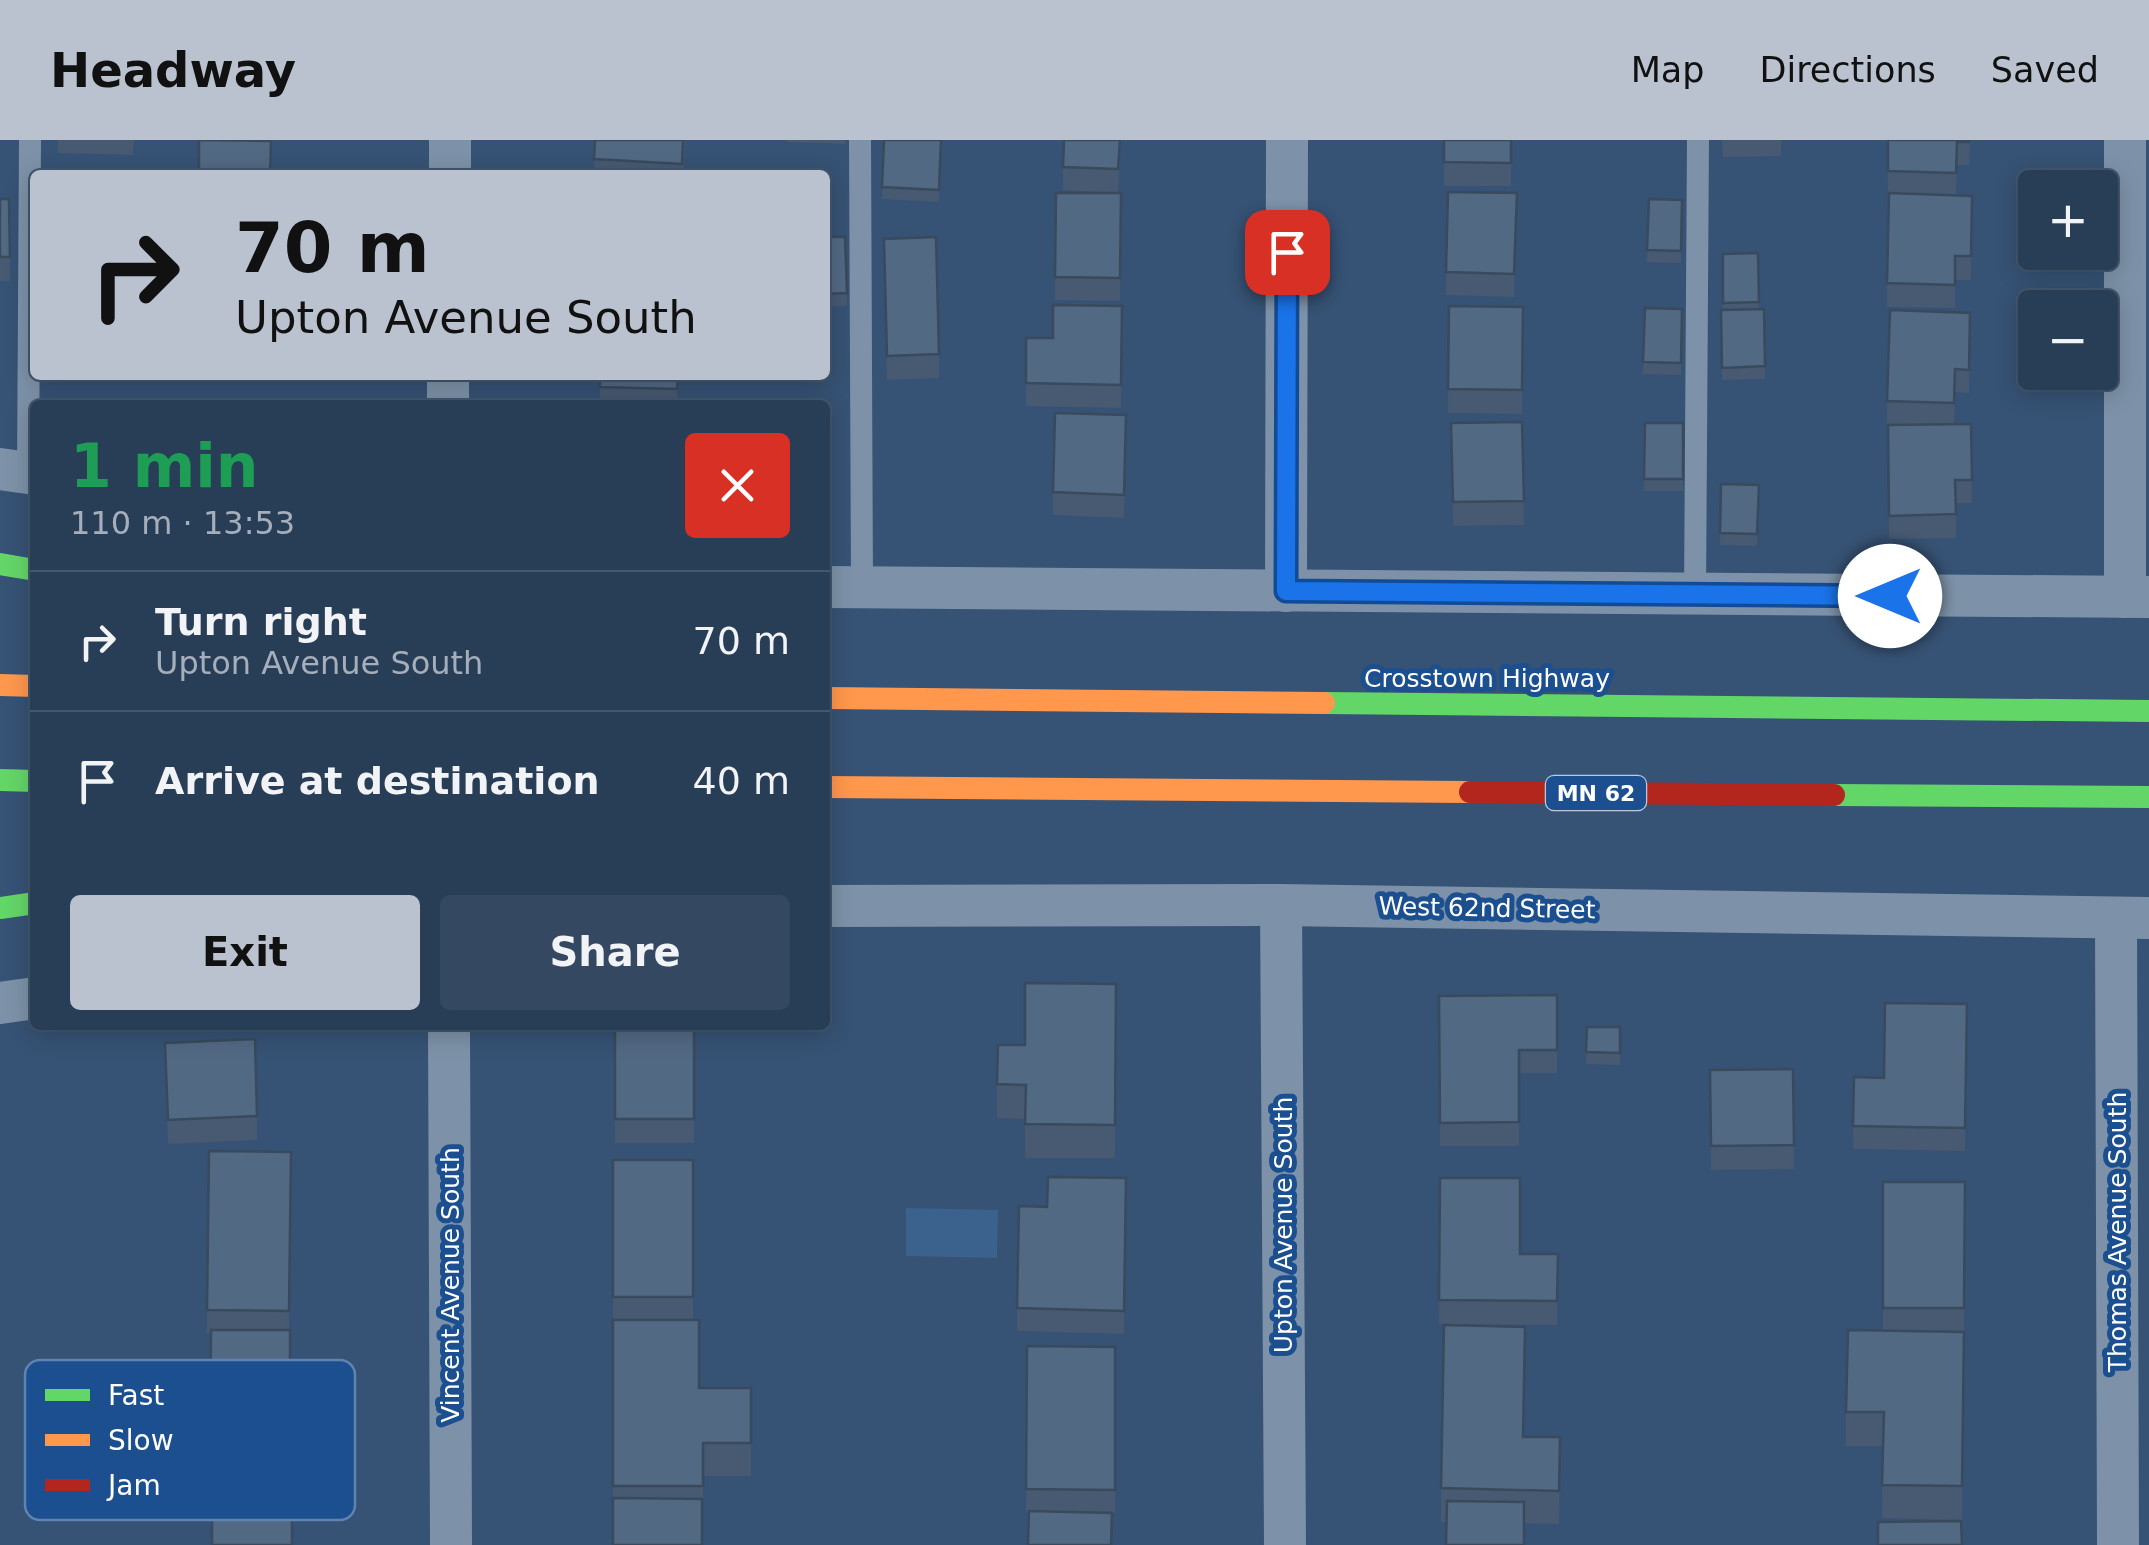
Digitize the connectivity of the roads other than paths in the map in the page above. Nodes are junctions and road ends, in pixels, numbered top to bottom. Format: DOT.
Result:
graph roads {
  1 [pos="30,140"];
  2 [pos="450,140"];
  3 [pos="860,140"];
  4 [pos="1287,140"];
  5 [pos="1698,140"];
  6 [pos="2124,140"];
  7 [pos="450,170"];
  8 [pos="21,472"];
  9 [pos="0,564"];
  10 [pos="30,569"];
  11 [pos="844,587"];
  12 [pos="1286,591"];
  13 [pos="1695,595"];
  14 [pos="2137,597"];
  15 [pos="844,676"];
  16 [pos="0,686"];
  17 [pos="30,686"];
  18 [pos="830,698"];
  19 [pos="1056,702"];
  20 [pos="2149,711"];
  21 [pos="0,780"];
  22 [pos="30,781"];
  23 [pos="830,787"];
  24 [pos="1044,789"];
  25 [pos="2149,796"];
  26 [pos="830,810"];
  27 [pos="30,904"];
  28 [pos="1281,905"];
  29 [pos="830,906"];
  30 [pos="0,908"];
  31 [pos="2132,918"];
  32 [pos="30,999"];
  33 [pos="0,1002"];
  34 [pos="450,1030"];
  35 [pos="451,1545"];
  36 [pos="1284,1545"];
  37 [pos="2118,1545"];
  1 -- 8 [label="lane"];
  2 -- 7 [label="street"];
  3 -- 11 [label="lane"];
  4 -- 12 [label="street"];
  5 -- 13 [label="lane"];
  6 -- 14 [label="street"];
  9 -- 10 [label="highway"];
  11 -- 12 [label="street"];
  12 -- 13 [label="street"];
  13 -- 14 [label="street"];
  15 -- 19 [label="highway"];
  16 -- 17 [label="highway"];
  18 -- 19 [label="highway, Crosstown Highway"];
  19 -- 20 [label="highway, Crosstown Highway"];
  21 -- 22 [label="highway"];
  23 -- 24 [label="highway, MN 62"];
  24 -- 25 [label="highway, MN 62"];
  24 -- 26 [label="highway"];
  27 -- 30 [label="highway"];
  28 -- 29 [label="street, West 62nd Street"];
  28 -- 31 [label="street, West 62nd Street"];
  28 -- 36 [label="street, Upton Avenue South"];
  31 -- 37 [label="street, Thomas Avenue South"];
  32 -- 33 [label="street"];
  34 -- 35 [label="street, Vincent Avenue South"];
}
